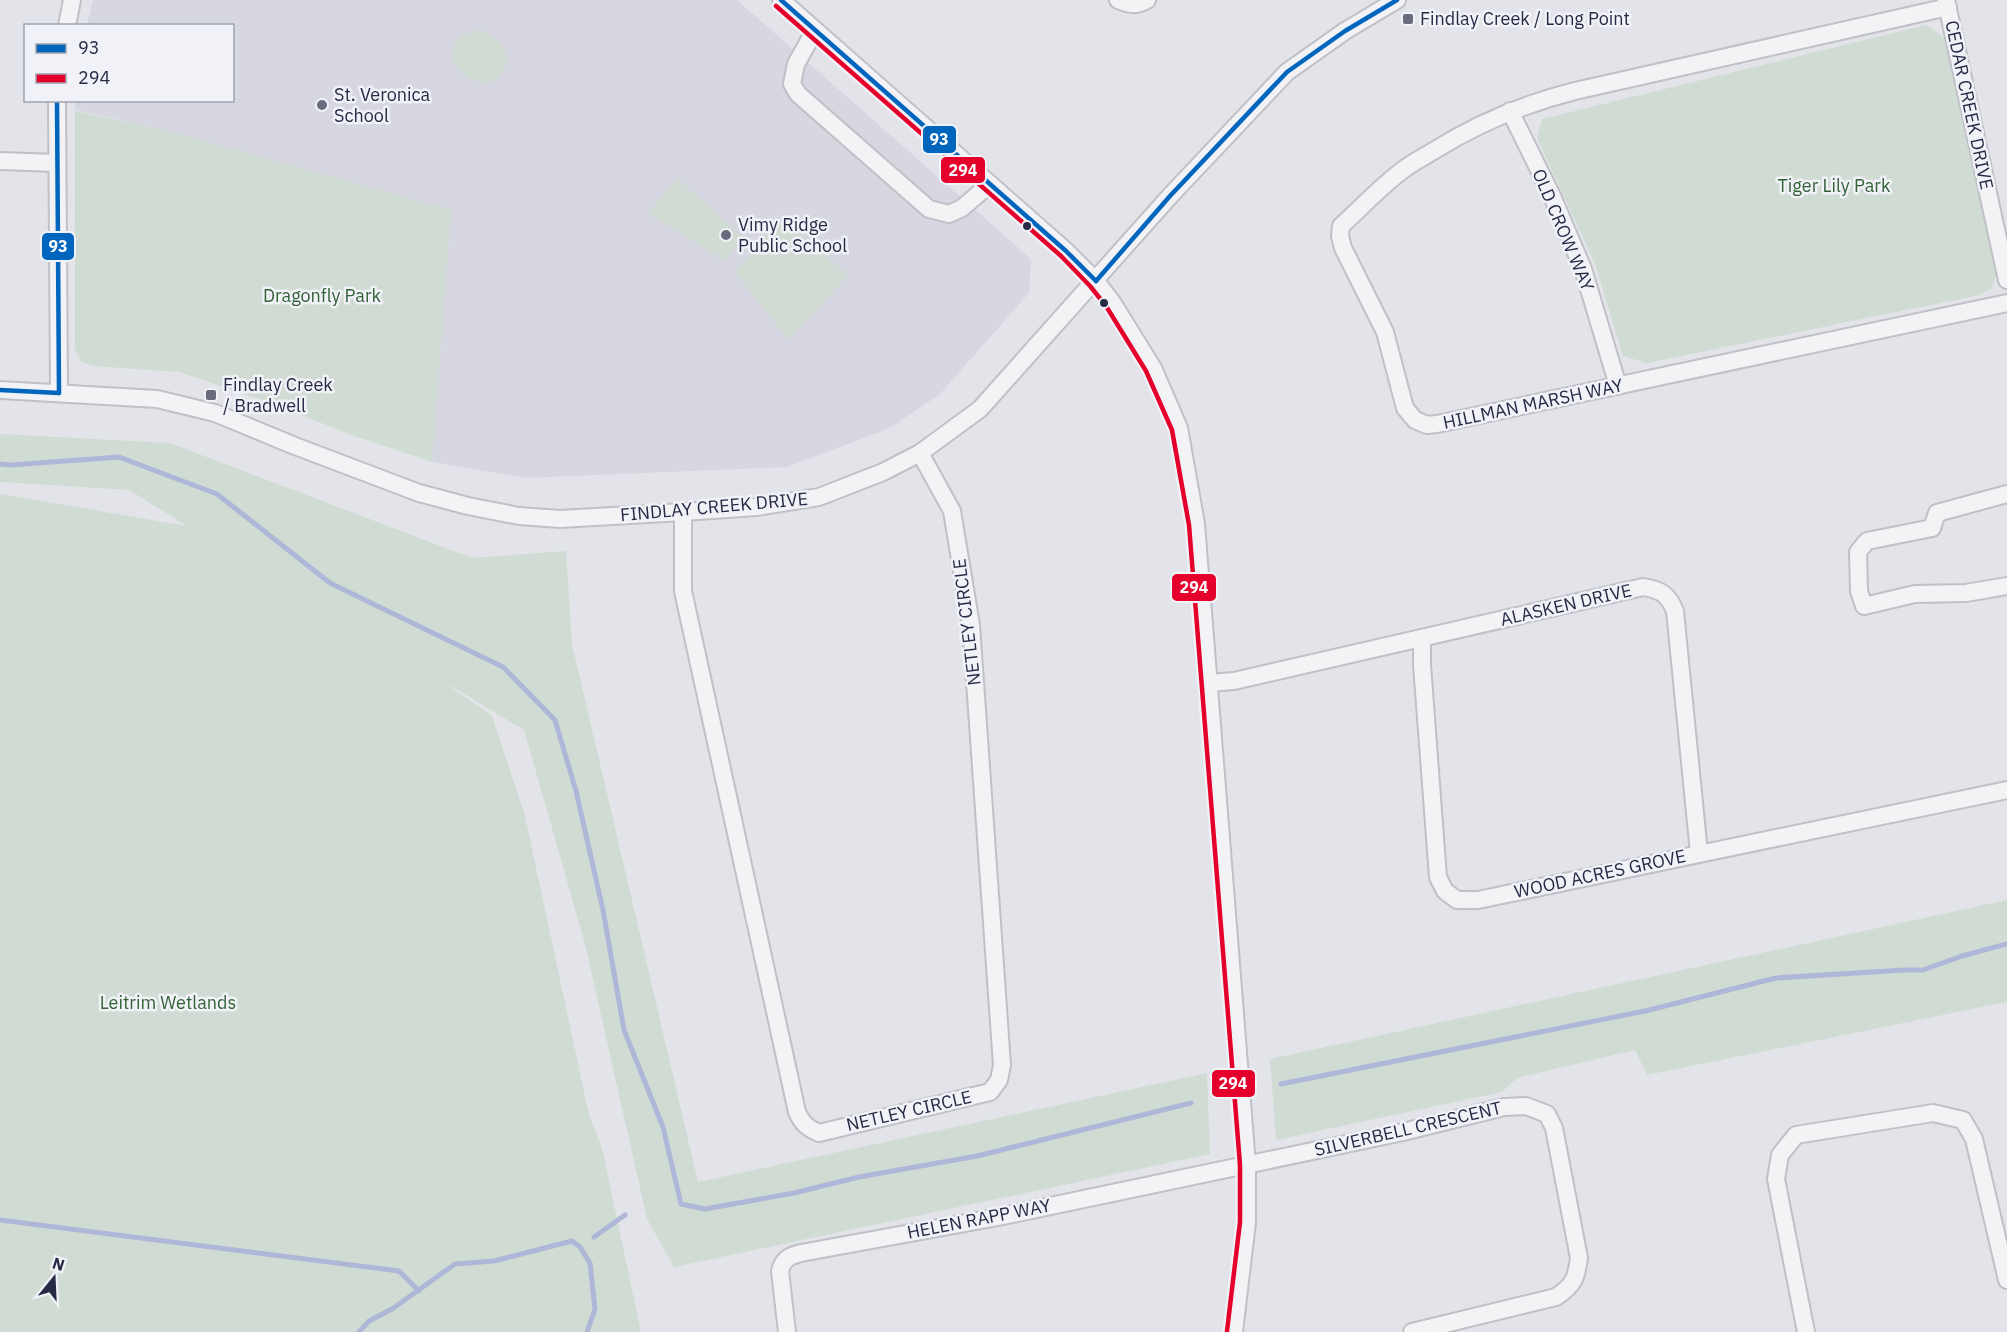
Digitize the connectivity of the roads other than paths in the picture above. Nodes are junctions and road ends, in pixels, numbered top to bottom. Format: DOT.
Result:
graph roads {
  1 [pos="72,0"];
  2 [pos="781,0"];
  3 [pos="1118,0"];
  4 [pos="1147,0"];
  5 [pos="1397,0"];
  6 [pos="1947,3"];
  7 [pos="67,24"];
  8 [pos="815,30"];
  9 [pos="57,102"];
  10 [pos="1510,111"];
  11 [pos="0,161"];
  12 [pos="56,163"];
  13 [pos="990,184"];
  14 [pos="2007,280"];
  15 [pos="1096,281"];
  16 [pos="2007,303"];
  17 [pos="1618,386"];
  18 [pos="0,390"];
  19 [pos="59,393"];
  20 [pos="920,453"];
  21 [pos="2007,494"];
  22 [pos="683,512"];
  23 [pos="2007,586"];
  24 [pos="1422,638"];
  25 [pos="1209,683"];
  26 [pos="2007,790"];
  27 [pos="1699,853"];
  28 [pos="1247,1164"];
  29 [pos="2007,1280"];
  30 [pos="787,1332"];
  31 [pos="1234,1332"];
  32 [pos="1412,1332"];
  33 [pos="1806,1332"];
  1 -- 7 [label="street"];
  2 -- 8 [label="street"];
  3 -- 4 [label="street"];
  5 -- 15 [label="street, FINDLAY CREEK DRIVE"];
  6 -- 10 [label="street, HILLMAN MARSH WAY"];
  6 -- 14 [label="street, CEDAR CREEK DRIVE"];
  8 -- 13 [label="street"];
  8 -- 13 [label="street"];
  9 -- 12 [label="street"];
  10 -- 17 [label="street, OLD CROW WAY"];
  10 -- 17 [label="street, HILLMAN MARSH WAY"];
  11 -- 12 [label="street"];
  12 -- 19 [label="street"];
  13 -- 15 [label="street"];
  15 -- 20 [label="street, FINDLAY CREEK DRIVE"];
  15 -- 25 [label="street"];
  16 -- 17 [label="street, HILLMAN MARSH WAY"];
  18 -- 19 [label="street, FINDLAY CREEK DRIVE"];
  19 -- 22 [label="street, FINDLAY CREEK DRIVE"];
  20 -- 22 [label="street, FINDLAY CREEK DRIVE"];
  20 -- 22 [label="street, NETLEY CIRCLE"];
  21 -- 23 [label="street"];
  24 -- 25 [label="street, ALASKEN DRIVE"];
  24 -- 27 [label="street, ALASKEN DRIVE"];
  24 -- 27 [label="street, WOOD ACRES GROVE"];
  25 -- 28 [label="street"];
  26 -- 27 [label="street, WOOD ACRES GROVE"];
  28 -- 30 [label="street, HELEN RAPP WAY"];
  28 -- 31 [label="street"];
  28 -- 32 [label="street, SILVERBELL CRESCENT"];
  29 -- 33 [label="street"];
}
